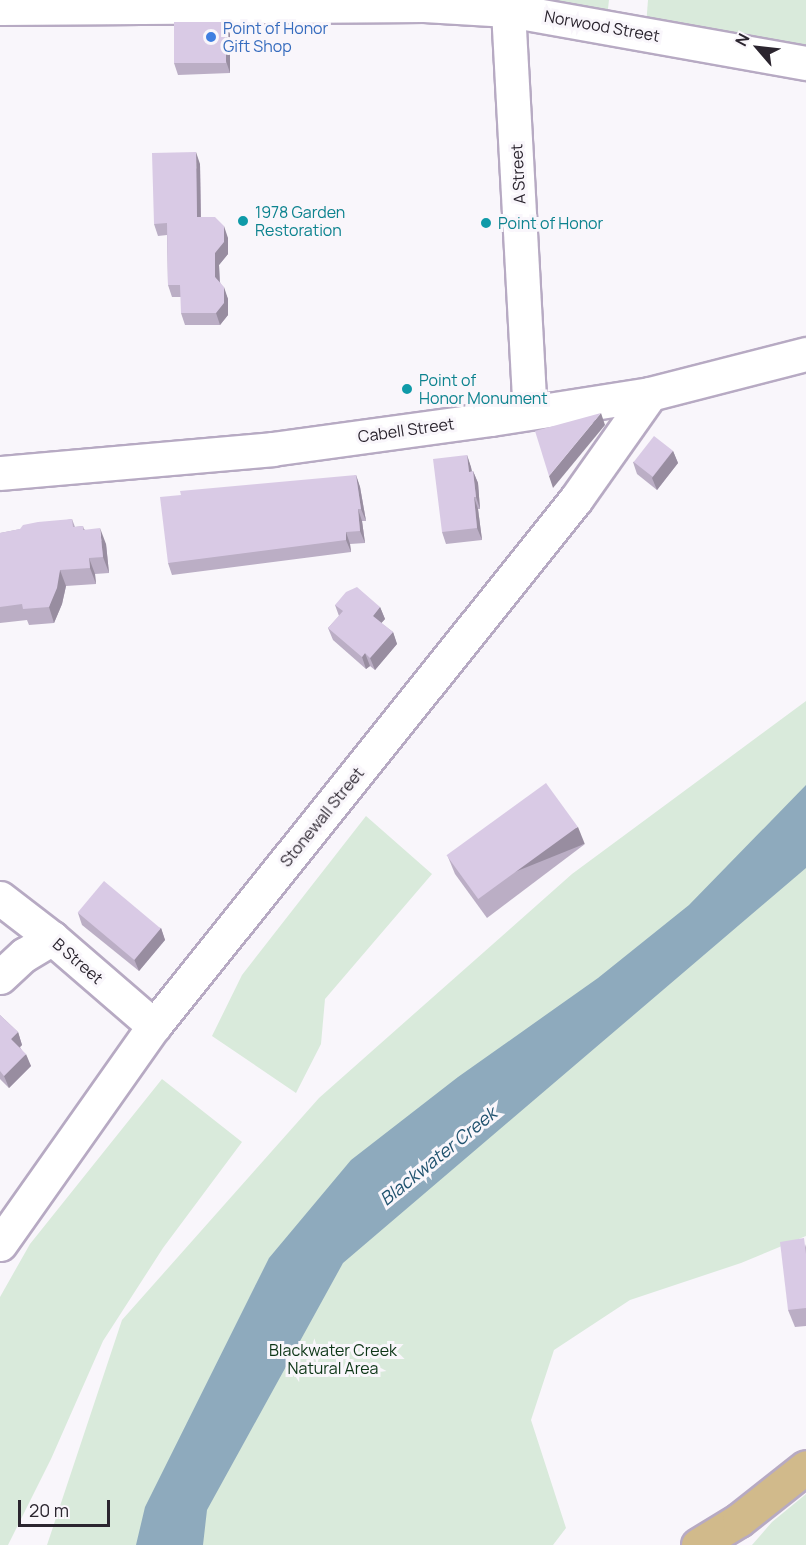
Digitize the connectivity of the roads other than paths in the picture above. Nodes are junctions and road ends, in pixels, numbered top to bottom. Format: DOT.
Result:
graph roads {
  1 [pos="0,8"];
  2 [pos="508,9"];
  3 [pos="806,63"];
  4 [pos="806,354"];
  5 [pos="650,394"];
  6 [pos="530,411"];
  7 [pos="0,473"];
  8 [pos="0,898"];
  9 [pos="52,938"];
  10 [pos="0,977"];
  11 [pos="154,1026"];
  12 [pos="0,1244"];
  13 [pos="806,1467"];
  14 [pos="739,1520"];
  15 [pos="698,1545"];
  16 [pos="719,1545"];
  1 -- 2 [label="street, Norwood Street"];
  2 -- 3 [label="street, Norwood Street"];
  2 -- 6 [label="street, A Street"];
  4 -- 5 [label="street, Cabell Street"];
  5 -- 6 [label="street, Cabell Street"];
  5 -- 11 [label="street, Stonewall Street"];
  6 -- 7 [label="street, Cabell Street"];
  8 -- 9 [label="street, B Street"];
  9 -- 10 [label="street"];
  9 -- 11 [label="street, B Street"];
  11 -- 12 [label="street, Stonewall Street"];
  13 -- 14 [label="main road"];
  14 -- 15 [label="main road"];
  14 -- 16 [label="main road"];
}
